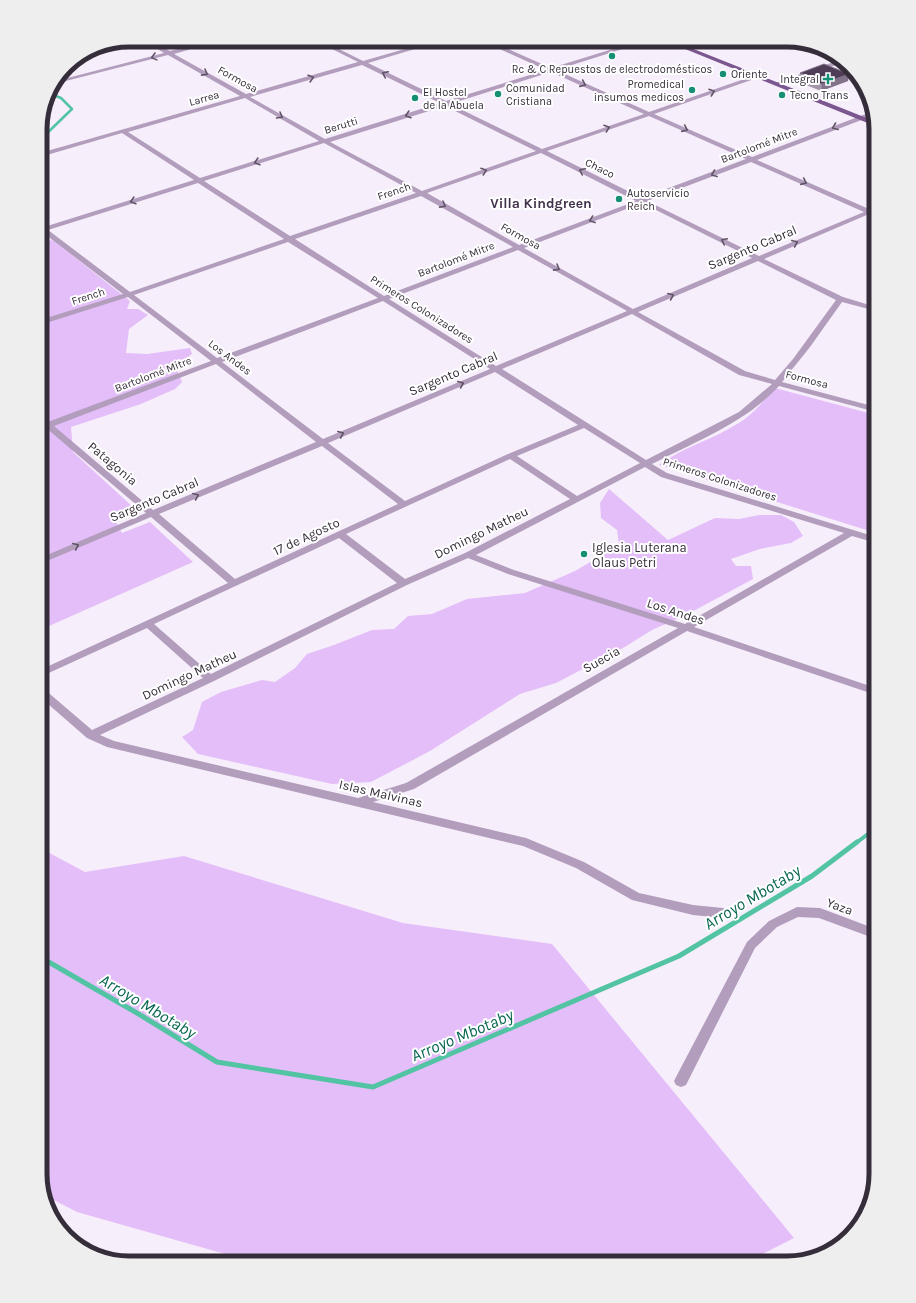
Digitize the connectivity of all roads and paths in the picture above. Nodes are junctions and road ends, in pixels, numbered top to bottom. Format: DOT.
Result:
graph roads {
  1 [pos="159,47"];
  2 [pos="193,47"];
  3 [pos="331,47"];
  4 [pos="418,47"];
  5 [pos="499,47"];
  6 [pos="625,47"];
  7 [pos="683,47"];
  8 [pos="170,53"];
  9 [pos="363,63"];
  10 [pos="835,63"];
  11 [pos="551,70"];
  12 [pos="755,76"];
  13 [pos="63,81"];
  14 [pos="776,84"];
  15 [pos="246,96"];
  16 [pos="445,104"];
  17 [pos="649,114"];
  18 [pos="868,116"];
  19 [pos="860,118"];
  20 [pos="868,121"];
  21 [pos="123,131"];
  22 [pos="324,141"];
  23 [pos="542,151"];
  24 [pos="47,153"];
  25 [pos="752,159"];
  26 [pos="199,180"];
  27 [pos="421,193"];
  28 [pos="643,201"];
  29 [pos="869,210"];
  30 [pos="869,214"];
  31 [pos="47,227"];
  32 [pos="47,234"];
  33 [pos="289,239"];
  34 [pos="519,247"];
  35 [pos="759,258"];
  36 [pos="128,295"];
  37 [pos="384,298"];
  38 [pos="840,299"];
  39 [pos="869,307"];
  40 [pos="635,312"];
  41 [pos="47,321"];
  42 [pos="216,362"];
  43 [pos="497,369"];
  44 [pos="778,383"];
  45 [pos="869,408"];
  46 [pos="48,425"];
  47 [pos="585,425"];
  48 [pos="322,442"];
  49 [pos="511,456"];
  50 [pos="645,464"];
  51 [pos="576,499"];
  52 [pos="405,505"];
  53 [pos="152,514"];
  54 [pos="852,532"];
  55 [pos="340,534"];
  56 [pos="869,538"];
  57 [pos="468,555"];
  58 [pos="47,559"];
  59 [pos="234,583"];
  60 [pos="404,583"];
  61 [pos="148,624"];
  62 [pos="685,627"];
  63 [pos="47,671"];
  64 [pos="210,679"];
  65 [pos="869,690"];
  66 [pos="47,697"];
  67 [pos="91,735"];
  68 [pos="360,802"];
  69 [pos="723,913"];
  70 [pos="869,931"];
  71 [pos="681,1081"];
  1 -- 8 [label="street, Formosa"];
  2 -- 8 [label="street"];
  3 -- 9 [label="street, Chaco"];
  4 -- 9 [label="street, Larrea"];
  5 -- 11 [label="street"];
  6 -- 11 [label="street, Berutti"];
  7 -- 12 [label="main road"];
  8 -- 13 [label="street, one-way"];
  8 -- 15 [label="street, Formosa, one-way"];
  15 -- 9 [label="street, Larrea, one-way"];
  16 -- 9 [label="street, Chaco, one-way"];
  10 -- 14 [label="street"];
  11 -- 16 [label="street, Berutti"];
  11 -- 17 [label="street, one-way"];
  12 -- 14 [label="main road"];
  17 -- 12 [label="street, French, one-way"];
  14 -- 19 [label="main road"];
  15 -- 21 [label="street, Larrea"];
  15 -- 22 [label="street, Formosa, one-way"];
  16 -- 22 [label="street, Berutti, one-way"];
  16 -- 23 [label="street, Chaco"];
  23 -- 17 [label="street, French, one-way"];
  17 -- 25 [label="street, one-way"];
  18 -- 19 [label="street, Bartolomé Mitre"];
  19 -- 20 [label="main road"];
  19 -- 25 [label="street, Bartolomé Mitre, one-way"];
  21 -- 24 [label="street, Larrea"];
  21 -- 26 [label="street, Primeros Colonizadores"];
  22 -- 26 [label="street, Berutti, one-way"];
  22 -- 27 [label="street, Formosa"];
  27 -- 23 [label="street, French, one-way"];
  28 -- 23 [label="street, Chaco, one-way"];
  25 -- 28 [label="street, Bartolomé Mitre, one-way"];
  25 -- 29 [label="street, one-way"];
  26 -- 31 [label="street, Berutti, one-way"];
  26 -- 33 [label="street, Primeros Colonizadores"];
  27 -- 33 [label="street, French"];
  27 -- 34 [label="street, Formosa, one-way"];
  28 -- 34 [label="street, Bartolomé Mitre, one-way"];
  35 -- 28 [label="street, Chaco, one-way"];
  35 -- 30 [label="street, Sargento Cabral, one-way"];
  32 -- 36 [label="street, Los Andes"];
  33 -- 36 [label="street, French"];
  33 -- 37 [label="street, Primeros Colonizadores"];
  34 -- 37 [label="street, Bartolomé Mitre"];
  34 -- 40 [label="street, Formosa, one-way"];
  35 -- 38 [label="street, Chaco"];
  40 -- 35 [label="street, Sargento Cabral, one-way"];
  36 -- 41 [label="street, French"];
  36 -- 42 [label="street, Los Andes"];
  37 -- 42 [label="street, Bartolomé Mitre"];
  37 -- 43 [label="street, Primeros Colonizadores"];
  38 -- 39 [label="street, Chaco"];
  38 -- 44 [label="street, Domingo Matheu"];
  40 -- 43 [label="street, Sargento Cabral"];
  40 -- 44 [label="street, Formosa"];
  42 -- 46 [label="street, Bartolomé Mitre"];
  42 -- 48 [label="street, Los Andes"];
  43 -- 47 [label="street, Primeros Colonizadores"];
  48 -- 43 [label="street, Sargento Cabral, one-way"];
  44 -- 45 [label="street, Formosa"];
  44 -- 50 [label="street, Domingo Matheu"];
  46 -- 53 [label="street, Patagonia"];
  47 -- 49 [label="street, 17 de Agosto"];
  47 -- 50 [label="street, Primeros Colonizadores"];
  48 -- 52 [label="street, Los Andes"];
  53 -- 48 [label="street, Sargento Cabral, one-way"];
  49 -- 51 [label="street"];
  49 -- 52 [label="street, 17 de Agosto"];
  50 -- 51 [label="street, Domingo Matheu"];
  50 -- 54 [label="street, Primeros Colonizadores"];
  51 -- 57 [label="street, Domingo Matheu"];
  52 -- 55 [label="street, 17 de Agosto"];
  58 -- 53 [label="street, Sargento Cabral, one-way"];
  53 -- 59 [label="street, Patagonia"];
  54 -- 56 [label="street, Primeros Colonizadores"];
  54 -- 62 [label="street, Suecia"];
  55 -- 59 [label="street, 17 de Agosto"];
  55 -- 60 [label="street"];
  57 -- 60 [label="street, Domingo Matheu"];
  57 -- 62 [label="street, Los Andes"];
  59 -- 61 [label="street, 17 de Agosto"];
  60 -- 64 [label="street, Domingo Matheu"];
  61 -- 63 [label="street, 17 de Agosto"];
  61 -- 64 [label="street"];
  62 -- 65 [label="street, Los Andes"];
  62 -- 68 [label="street, Suecia"];
  64 -- 67 [label="street, Domingo Matheu"];
  66 -- 67 [label="street, Islas Malvinas"];
  67 -- 68 [label="street, Islas Malvinas"];
  68 -- 69 [label="street, Islas Malvinas"];
  70 -- 71 [label="street, Yaza"];
}
